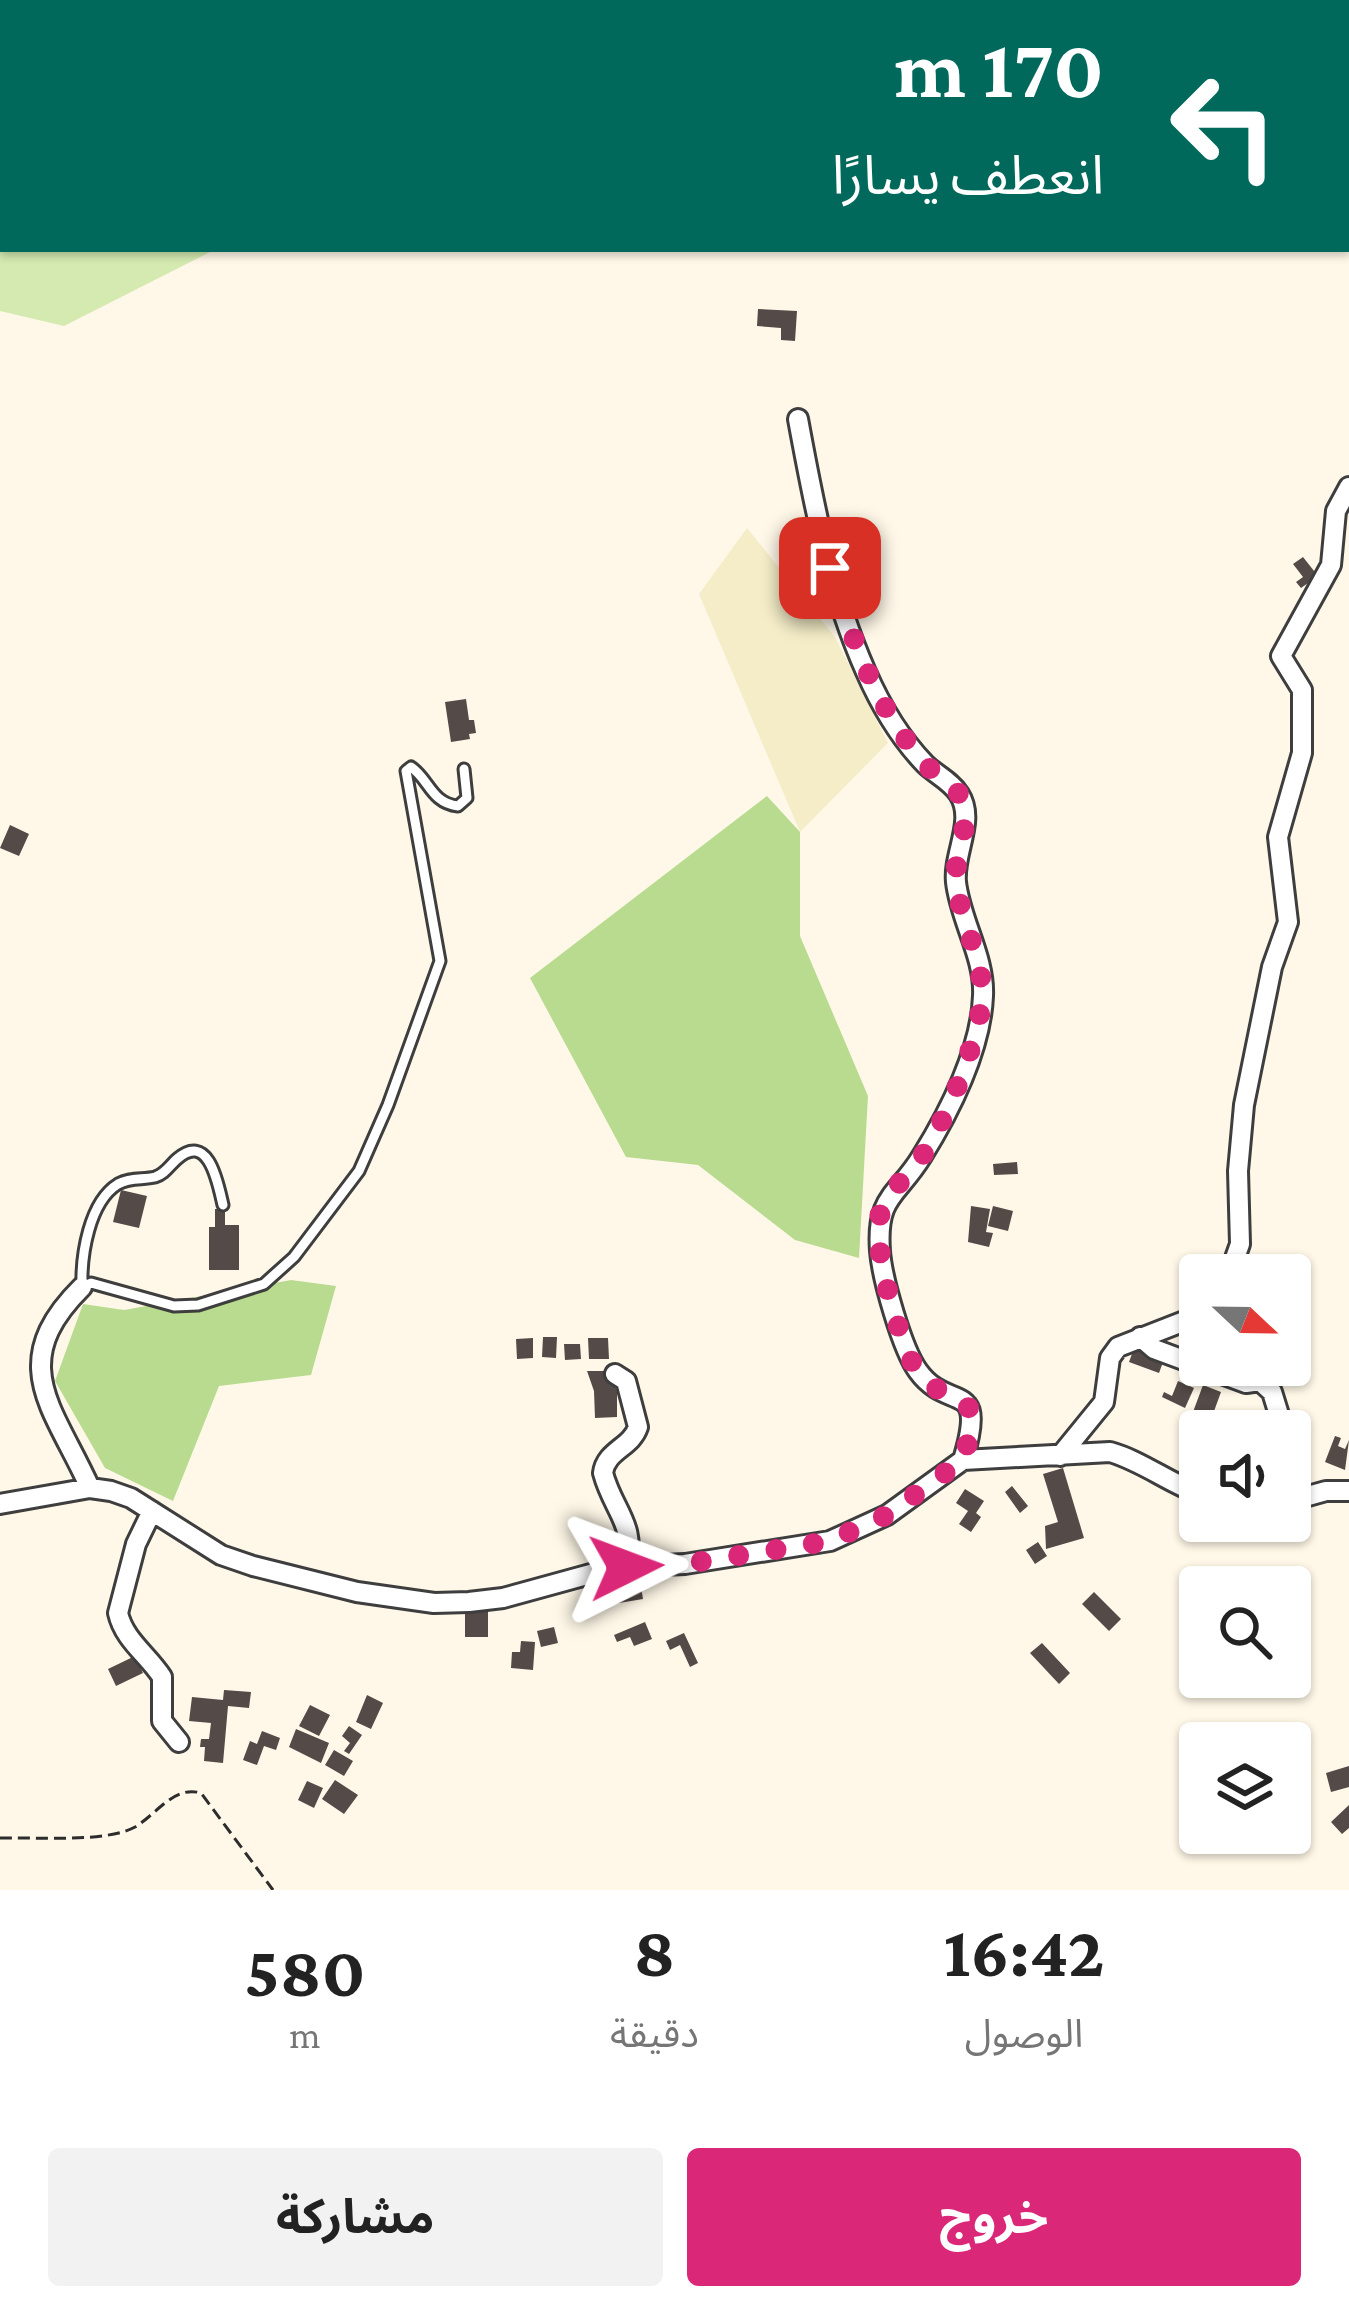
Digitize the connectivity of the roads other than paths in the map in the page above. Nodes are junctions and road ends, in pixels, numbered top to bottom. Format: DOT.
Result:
graph roads {
  1 [pos="799,419"];
  2 [pos="1349,487"];
  3 [pos="464,769"];
  4 [pos="223,1205"];
  5 [pos="1236,1254"];
  6 [pos="82,1287"];
  7 [pos="1179,1323"];
  8 [pos="1141,1337"];
  9 [pos="615,1374"];
  10 [pos="1278,1410"];
  11 [pos="1060,1456"];
  12 [pos="963,1460"];
  13 [pos="1179,1487"];
  14 [pos="91,1488"];
  15 [pos="1349,1491"];
  16 [pos="1311,1495"];
  17 [pos="0,1504"];
  18 [pos="152,1511"];
  19 [pos="626,1567"];
  20 [pos="179,1742"];
  1 -- 12 [label="street"];
  2 -- 5 [label="street"];
  3 -- 6 [label="lane"];
  4 -- 6 [label="lane"];
  6 -- 14 [label="street"];
  7 -- 8 [label="street"];
  8 -- 10 [label="street"];
  8 -- 11 [label="street"];
  9 -- 19 [label="street"];
  11 -- 12 [label="street"];
  11 -- 13 [label="street"];
  12 -- 19 [label="street"];
  14 -- 17 [label="street"];
  14 -- 18 [label="street"];
  15 -- 16 [label="street"];
  18 -- 19 [label="street"];
  18 -- 20 [label="street"];
}
